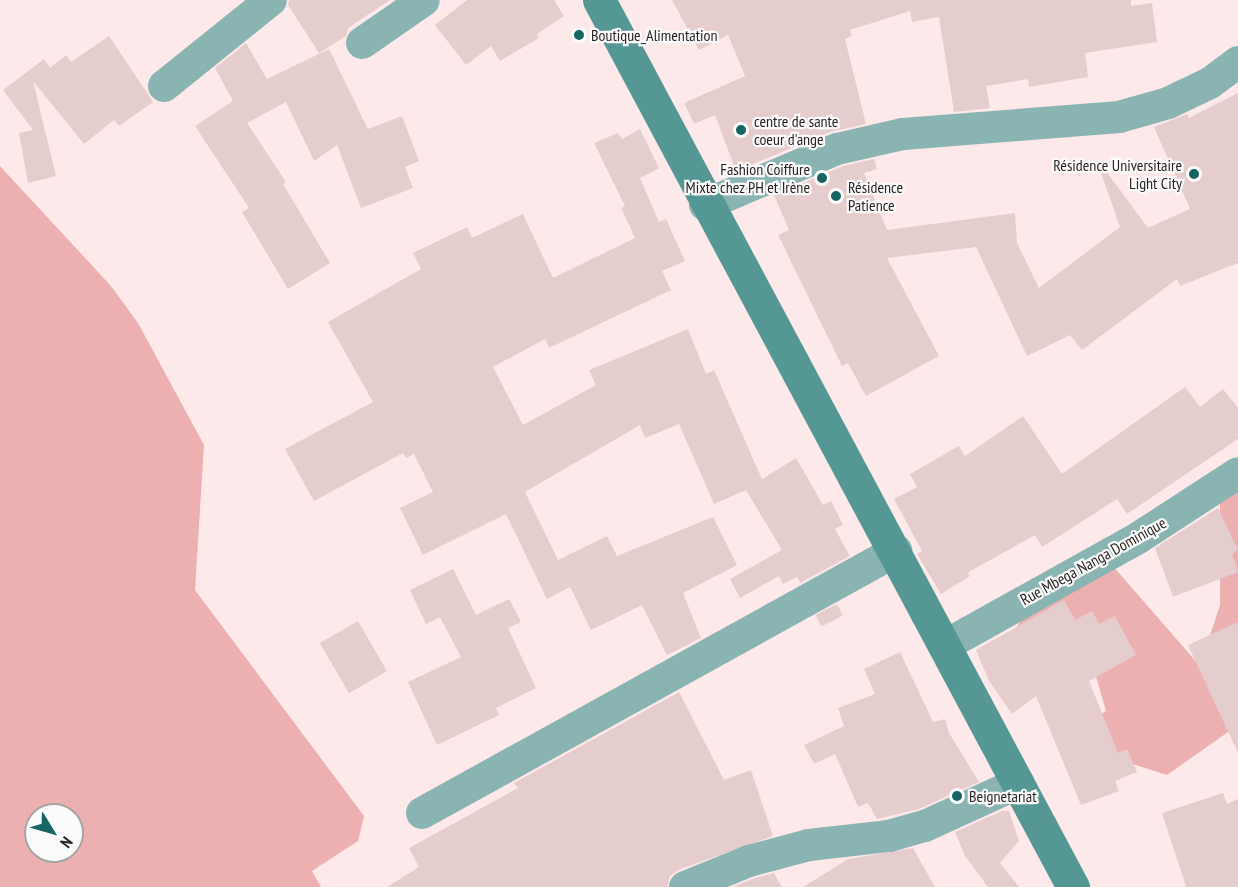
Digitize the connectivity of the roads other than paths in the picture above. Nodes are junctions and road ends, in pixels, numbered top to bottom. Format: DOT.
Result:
graph roads {
  1 [pos="271,0"];
  2 [pos="424,0"];
  3 [pos="599,0"];
  4 [pos="362,43"];
  5 [pos="1238,62"];
  6 [pos="164,86"];
  7 [pos="705,205"];
  8 [pos="1238,473"];
  9 [pos="897,551"];
  10 [pos="946,645"];
  11 [pos="1019,783"];
  12 [pos="422,813"];
  13 [pos="1071,886"];
  14 [pos="685,887"];
  1 -- 6 [label="street"];
  2 -- 4 [label="street"];
  3 -- 7 [label="main road"];
  5 -- 7 [label="street"];
  7 -- 9 [label="main road"];
  8 -- 10 [label="street, Rue Mbega Nanga Dominique"];
  9 -- 10 [label="main road"];
  9 -- 12 [label="street"];
  10 -- 11 [label="main road"];
  11 -- 13 [label="main road"];
  11 -- 14 [label="street"];
}
